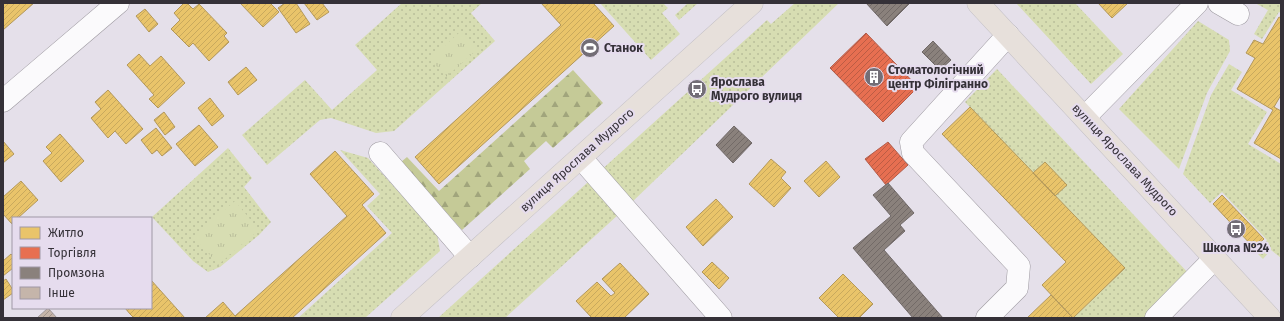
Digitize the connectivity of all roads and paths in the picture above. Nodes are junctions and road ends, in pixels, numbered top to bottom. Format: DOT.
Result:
graph roads {
  1 [pos="118,3"];
  2 [pos="752,3"];
  3 [pos="978,3"];
  4 [pos="1197,3"];
  5 [pos="1219,3"];
  6 [pos="1238,14"];
  7 [pos="1008,35"];
  8 [pos="3,101"];
  9 [pos="1085,117"];
  10 [pos="380,154"];
  11 [pos="581,158"];
  12 [pos="470,257"];
  13 [pos="1215,258"];
  14 [pos="402,318"];
  15 [pos="721,318"];
  16 [pos="987,318"];
  17 [pos="1156,318"];
  18 [pos="1270,318"];
  1 -- 8 [label="street"];
  2 -- 11 [label="main road, вулиця Ярослава Мудрого"];
  3 -- 7 [label="main road, вулиця Ярослава Мудрого"];
  4 -- 9 [label="street"];
  5 -- 6 [label="street"];
  7 -- 9 [label="main road, вулиця Ярослава Мудрого"];
  7 -- 16 [label="street"];
  9 -- 13 [label="main road, вулиця Ярослава Мудрого"];
  10 -- 12 [label="street"];
  11 -- 12 [label="main road, вулиця Ярослава Мудрого"];
  11 -- 15 [label="street"];
  12 -- 14 [label="main road, вулиця Ярослава Мудрого"];
  13 -- 17 [label="street"];
  13 -- 18 [label="main road, вулиця Ярослава Мудрого"];
}
